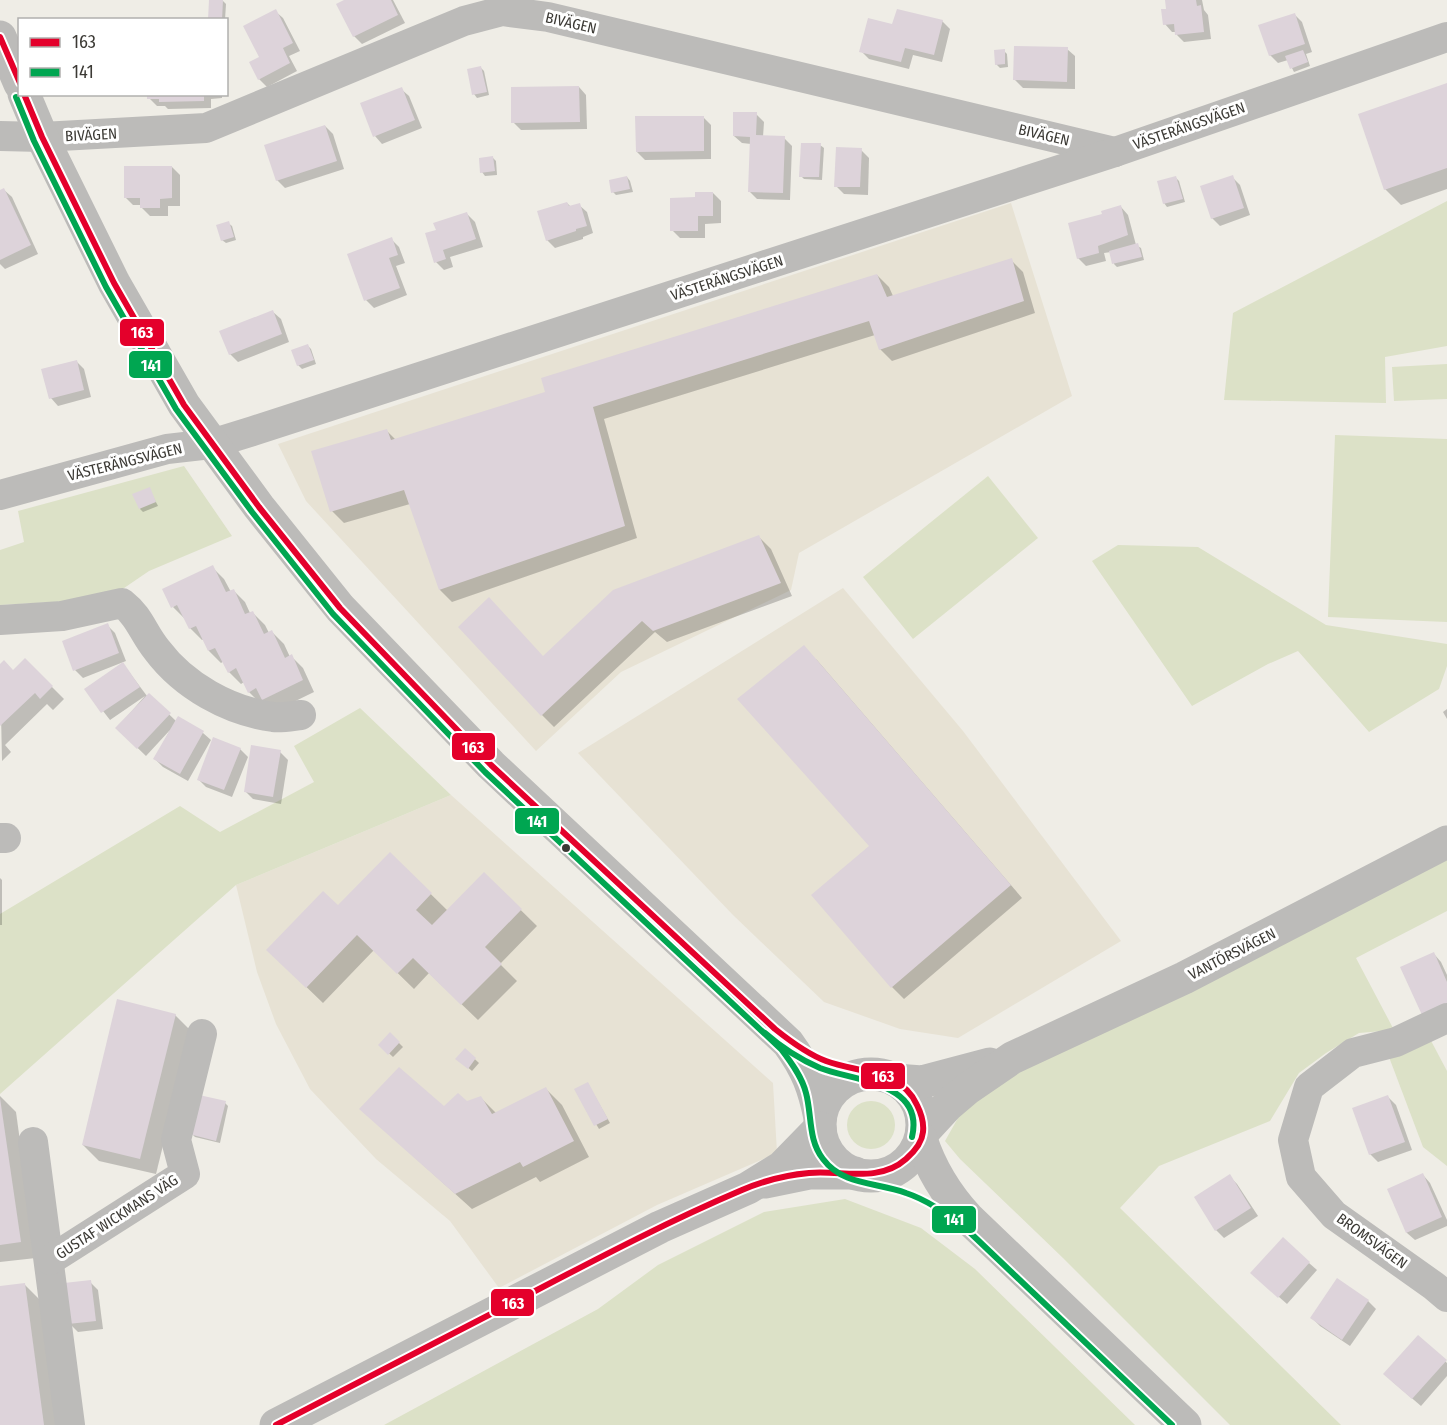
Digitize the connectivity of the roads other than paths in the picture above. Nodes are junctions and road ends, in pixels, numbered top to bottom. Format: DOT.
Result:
graph roads {
  1 [pos="0,37"];
  2 [pos="1447,37"];
  3 [pos="18,79"];
  4 [pos="25,96"];
  5 [pos="0,136"];
  6 [pos="42,137"];
  7 [pos="1115,152"];
  8 [pos="212,444"];
  9 [pos="0,495"];
  10 [pos="0,620"];
  11 [pos="301,715"];
  12 [pos="1447,842"];
  13 [pos="1447,1018"];
  14 [pos="775,1029"];
  15 [pos="201,1034"];
  16 [pos="1012,1058"];
  17 [pos="887,1077"];
  18 [pos="820,1123"];
  19 [pos="922,1136"];
  20 [pos="33,1142"];
  21 [pos="863,1174"];
  22 [pos="748,1188"];
  23 [pos="968,1218"];
  24 [pos="50,1260"];
  25 [pos="1447,1297"];
  26 [pos="70,1425"];
  27 [pos="276,1425"];
  28 [pos="1185,1425"];
  1 -- 3 [label="street"];
  2 -- 7 [label="street, VÄSTERÄNGSVÄGEN"];
  4 -- 6 [label="street"];
  5 -- 6 [label="street, BIVÄGEN"];
  6 -- 7 [label="street, BIVÄGEN"];
  6 -- 8 [label="street"];
  7 -- 8 [label="street, VÄSTERÄNGSVÄGEN"];
  8 -- 9 [label="street, VÄSTERÄNGSVÄGEN"];
  8 -- 14 [label="street"];
  10 -- 11 [label="street"];
  12 -- 16 [label="street, VANTÖRSVÄGEN"];
  13 -- 25 [label="street, BROMSVÄGEN"];
  14 -- 17 [label="street"];
  14 -- 18 [label="street"];
  15 -- 24 [label="street, GUSTAF WICKMANS VÄG"];
  16 -- 17 [label="street, VANTÖRSVÄGEN"];
  16 -- 19 [label="street, VANTÖRSVÄGEN"];
  17 -- 18 [label="street"];
  17 -- 19 [label="street"];
  18 -- 21 [label="street"];
  18 -- 22 [label="street"];
  19 -- 21 [label="street"];
  19 -- 23 [label="street"];
  20 -- 24 [label="street, GUSTAF WICKMANS VÄG"];
  21 -- 22 [label="street"];
  21 -- 23 [label="street"];
  22 -- 27 [label="street"];
  23 -- 28 [label="street"];
  24 -- 26 [label="street, GUSTAF WICKMANS VÄG"];
}
